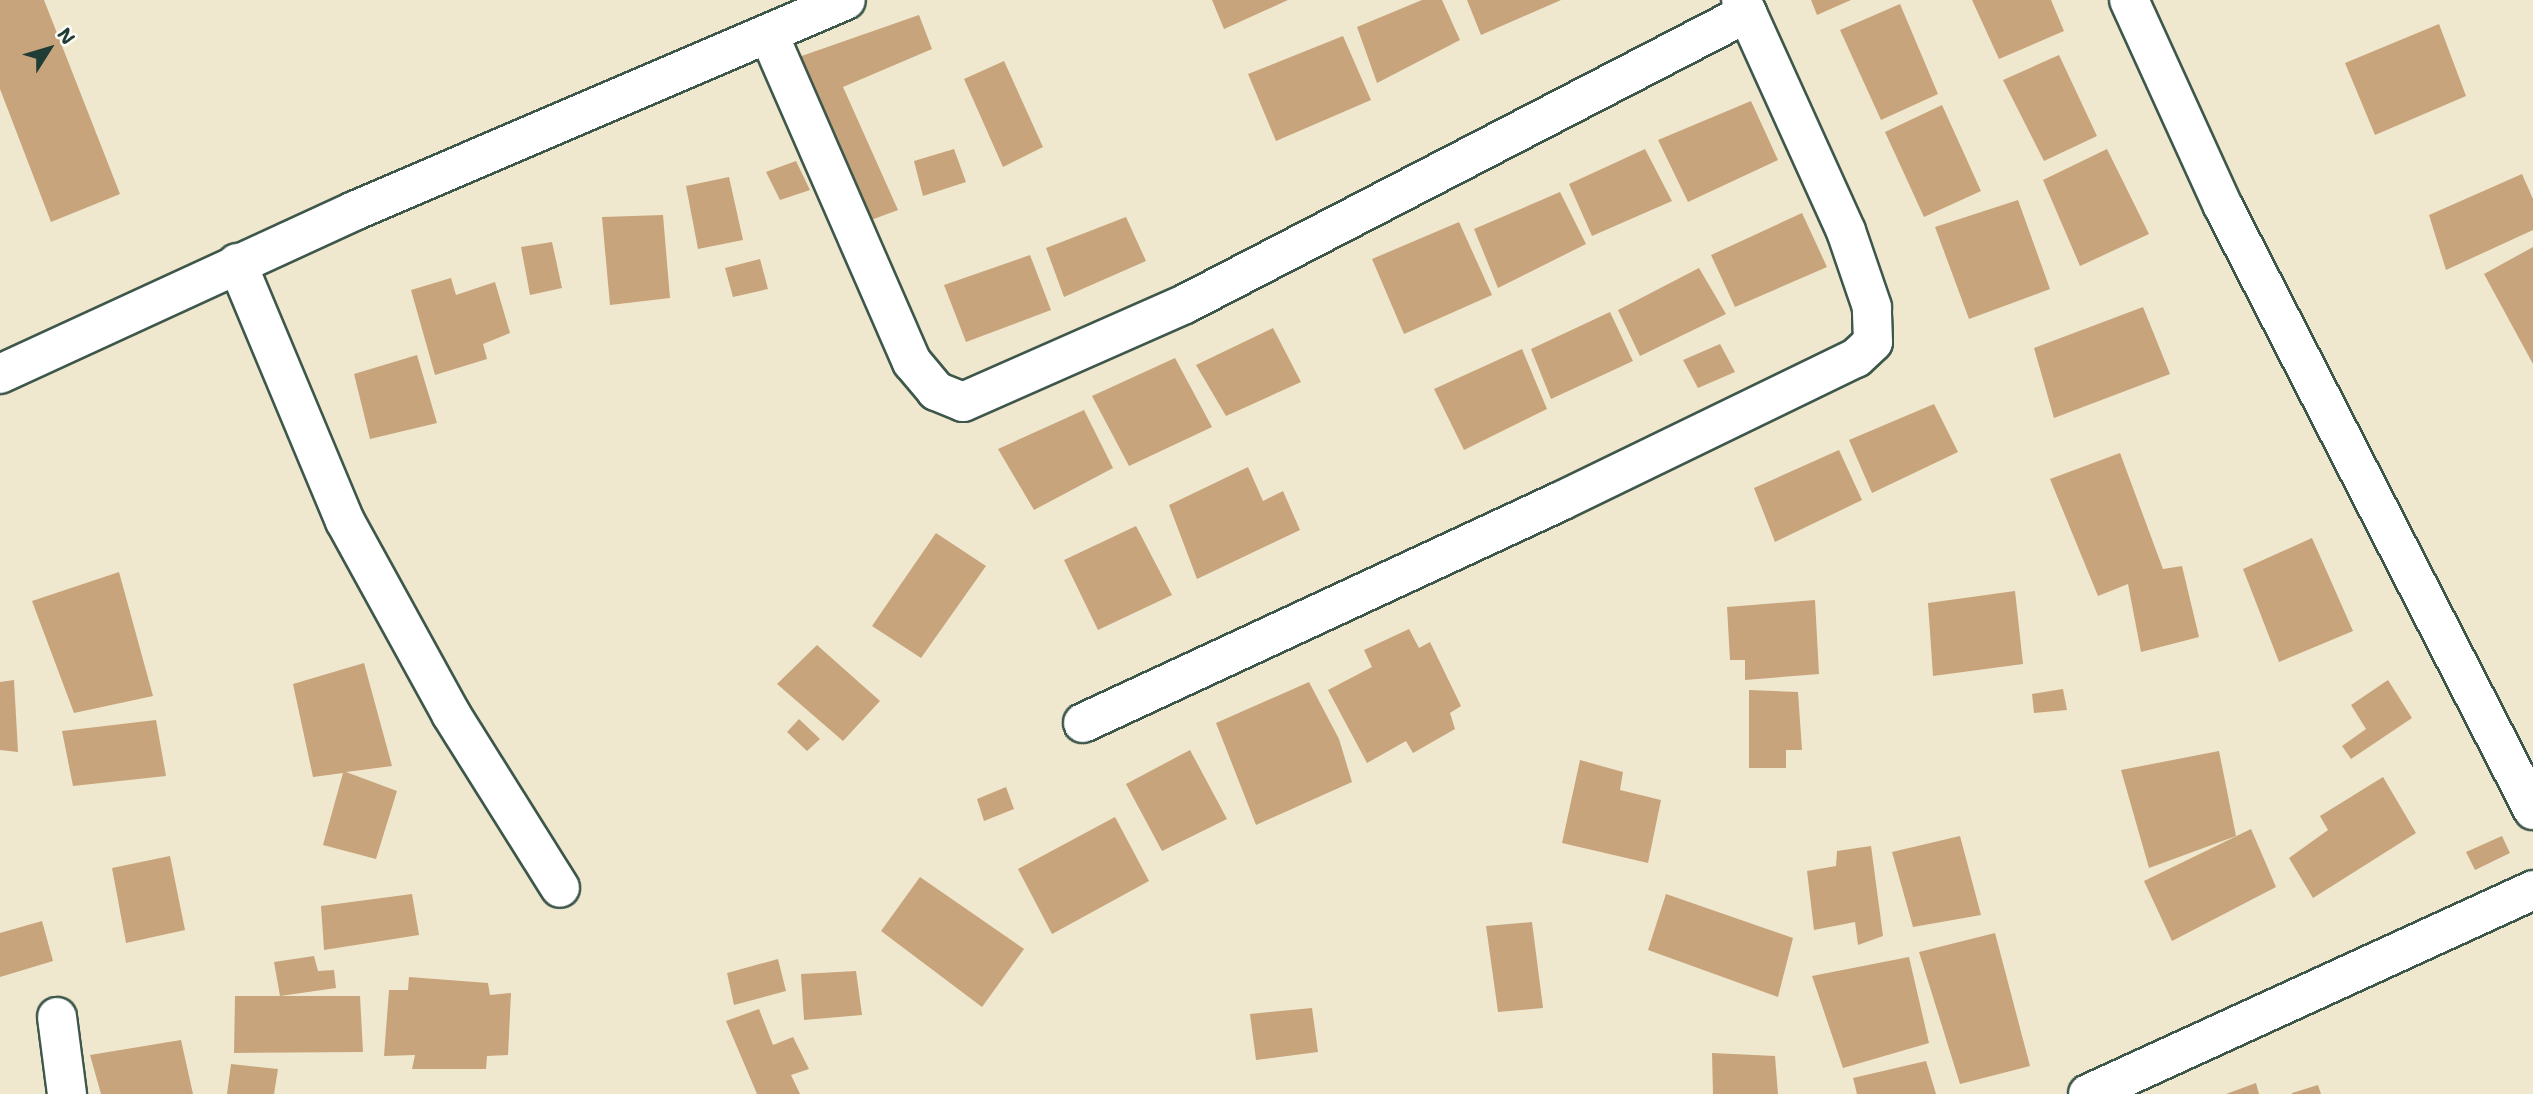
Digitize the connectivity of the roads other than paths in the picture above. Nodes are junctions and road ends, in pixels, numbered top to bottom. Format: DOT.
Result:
graph roads {
  1 [pos="846,0"];
  2 [pos="2129,0"];
  3 [pos="1744,6"];
  4 [pos="769,35"];
  5 [pos="237,263"];
  6 [pos="0,374"];
  7 [pos="1083,723"];
  8 [pos="2533,810"];
  9 [pos="560,888"];
  10 [pos="2533,890"];
  11 [pos="57,1017"];
  12 [pos="67,1094"];
  13 [pos="2088,1094"];
  1 -- 4 [label="street"];
  2 -- 8 [label="street"];
  3 -- 4 [label="street"];
  3 -- 7 [label="street"];
  4 -- 5 [label="street"];
  5 -- 6 [label="street"];
  5 -- 9 [label="street"];
  10 -- 13 [label="street"];
  11 -- 12 [label="street"];
}
